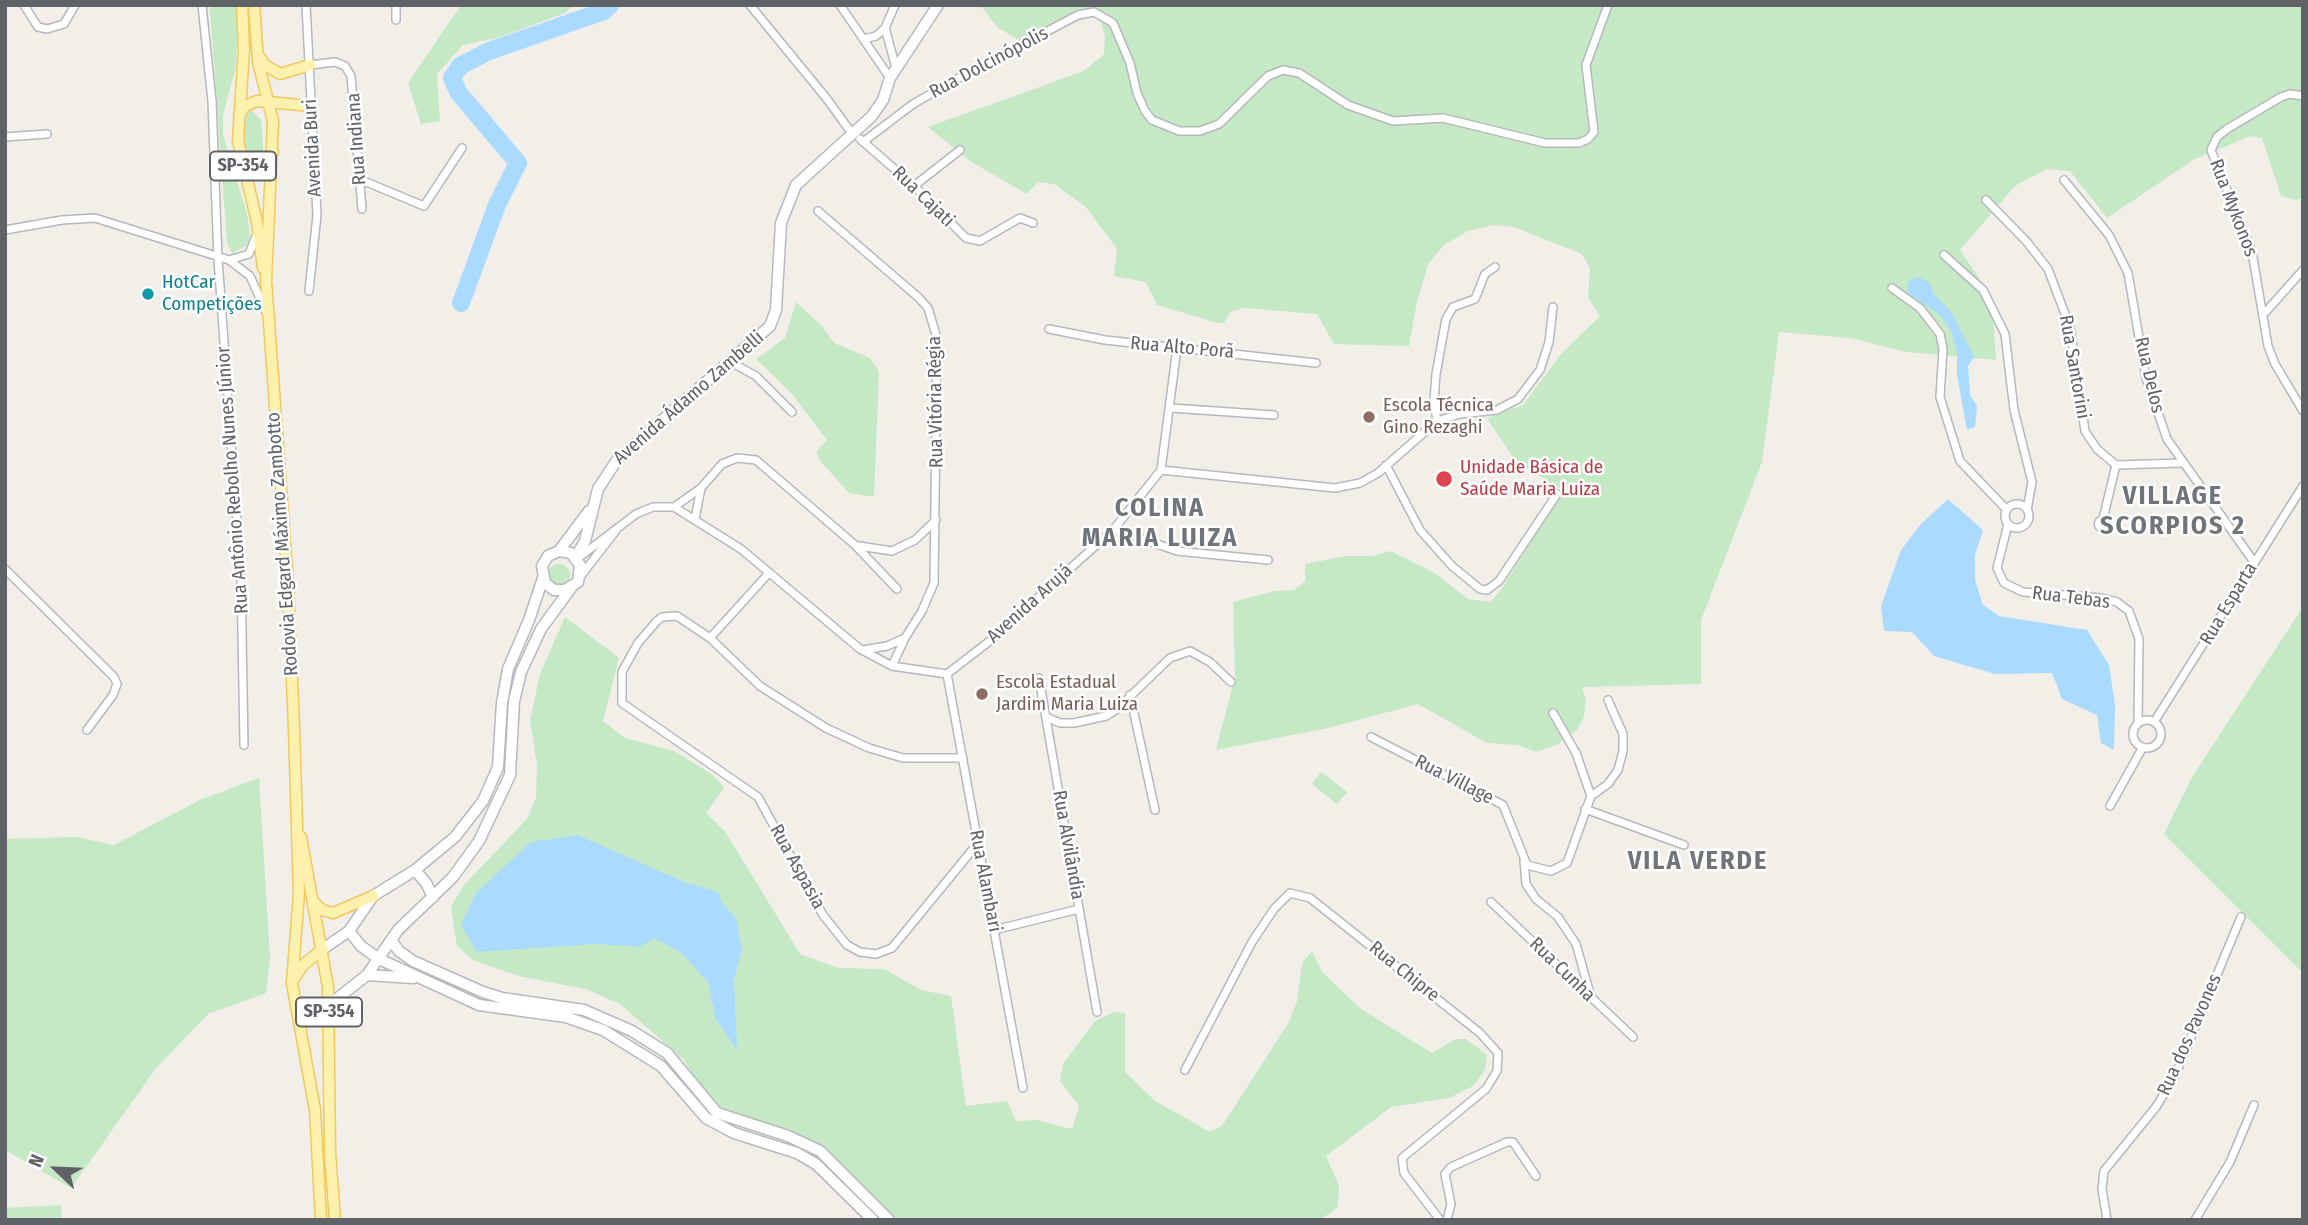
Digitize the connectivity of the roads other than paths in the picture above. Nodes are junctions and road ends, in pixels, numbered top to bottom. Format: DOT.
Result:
graph roads {
  1 [pos="24,5"];
  2 [pos="75,5"];
  3 [pos="202,5"];
  4 [pos="242,5"];
  5 [pos="254,5"];
  6 [pos="306,5"];
  7 [pos="396,5"];
  8 [pos="750,5"];
  9 [pos="839,5"];
  10 [pos="895,5"];
  11 [pos="938,5"];
  12 [pos="1608,5"];
  13 [pos="396,20"];
  14 [pos="885,29"];
  15 [pos="864,39"];
  16 [pos="256,51"];
  17 [pos="310,65"];
  18 [pos="893,74"];
  19 [pos="2303,96"];
  20 [pos="269,103"];
  21 [pos="287,105"];
  22 [pos="310,106"];
  23 [pos="238,117"];
  24 [pos="273,121"];
  25 [pos="47,134"];
  26 [pos="5,137"];
  27 [pos="857,137"];
  28 [pos="462,148"];
  29 [pos="960,150"];
  30 [pos="273,151"];
  31 [pos="240,152"];
  32 [pos="359,179"];
  33 [pos="2064,180"];
  34 [pos="914,186"];
  35 [pos="1986,200"];
  36 [pos="362,209"];
  37 [pos="818,211"];
  38 [pos="257,222"];
  39 [pos="1033,223"];
  40 [pos="5,230"];
  41 [pos="1944,255"];
  42 [pos="218,259"];
  43 [pos="229,260"];
  44 [pos="1495,267"];
  45 [pos="2303,270"];
  46 [pos="266,281"];
  47 [pos="1892,288"];
  48 [pos="309,291"];
  49 [pos="1553,307"];
  50 [pos="2263,315"];
  51 [pos="268,316"];
  52 [pos="1049,329"];
  53 [pos="1177,348"];
  54 [pos="729,360"];
  55 [pos="1316,363"];
  56 [pos="1171,408"];
  57 [pos="2303,411"];
  58 [pos="792,412"];
  59 [pos="1274,415"];
  60 [pos="1437,421"];
  61 [pos="2182,463"];
  62 [pos="1386,465"];
  63 [pos="2116,465"];
  64 [pos="1161,470"];
  65 [pos="2303,486"];
  66 [pos="701,488"];
  67 [pos="1557,494"];
  68 [pos="674,508"];
  69 [pos="590,509"];
  70 [pos="2007,510"];
  71 [pos="2027,510"];
  72 [pos="695,519"];
  73 [pos="2103,519"];
  74 [pos="936,520"];
  75 [pos="2008,524"];
  76 [pos="619,526"];
  77 [pos="1114,528"];
  78 [pos="855,545"];
  79 [pos="559,551"];
  80 [pos="577,558"];
  81 [pos="1268,560"];
  82 [pos="2254,562"];
  83 [pos="5,569"];
  84 [pos="769,573"];
  85 [pos="580,577"];
  86 [pos="543,578"];
  87 [pos="571,588"];
  88 [pos="897,589"];
  89 [pos="710,638"];
  90 [pos="905,638"];
  91 [pos="863,650"];
  92 [pos="892,666"];
  93 [pos="947,674"];
  94 [pos="1039,678"];
  95 [pos="1231,682"];
  96 [pos="1130,695"];
  97 [pos="1608,700"];
  98 [pos="1553,713"];
  99 [pos="1045,717"];
  100 [pos="2154,722"];
  101 [pos="2138,723"];
  102 [pos="87,730"];
  103 [pos="1371,737"];
  104 [pos="244,745"];
  105 [pos="2143,747"];
  106 [pos="962,758"];
  107 [pos="1591,796"];
  108 [pos="2109,806"];
  109 [pos="297,807"];
  110 [pos="1585,809"];
  111 [pos="1155,810"];
  112 [pos="978,843"];
  113 [pos="1684,845"];
  114 [pos="1523,858"];
  115 [pos="415,870"];
  116 [pos="373,897"];
  117 [pos="433,897"];
  118 [pos="314,902"];
  119 [pos="1491,902"];
  120 [pos="1079,909"];
  121 [pos="2241,917"];
  122 [pos="995,930"];
  123 [pos="348,931"];
  124 [pos="391,940"];
  125 [pos="323,949"];
  126 [pos="379,959"];
  127 [pos="367,975"];
  128 [pos="423,979"];
  129 [pos="292,983"];
  130 [pos="1591,997"];
  131 [pos="329,1004"];
  132 [pos="296,1006"];
  133 [pos="1097,1012"];
  134 [pos="1633,1037"];
  135 [pos="1185,1070"];
  136 [pos="1023,1088"];
  137 [pos="2255,1105"];
  138 [pos="1536,1176"];
  139 [pos="321,1220"];
  140 [pos="335,1220"];
  141 [pos="873,1220"];
  142 [pos="889,1220"];
  143 [pos="1440,1220"];
  144 [pos="1447,1220"];
  145 [pos="2107,1220"];
  146 [pos="2195,1220"];
  1 -- 2 [label="street"];
  3 -- 42 [label="street, Rua Antônio Rebolho Nunes Júnior"];
  4 -- 23 [label="main road, Rodovia Edgard Máximo Zambotto / SP-354"];
  5 -- 16 [label="main road, Rodovia Edgard Máximo Zambotto / SP-354"];
  6 -- 17 [label="street, Avenida Buri"];
  7 -- 13 [label="street"];
  8 -- 27 [label="street, Rua Cajati"];
  9 -- 15 [label="street"];
  10 -- 14 [label="street"];
  11 -- 18 [label="street, Avenida Ádamo Zambelli"];
  12 -- 27 [label="street, Rua Dolcinópolis"];
  14 -- 15 [label="street"];
  14 -- 18 [label="street"];
  15 -- 18 [label="street"];
  16 -- 17 [label="main road"];
  16 -- 20 [label="main road, Rodovia Edgard Máximo Zambotto / SP-354"];
  17 -- 22 [label="street, Avenida Buri"];
  17 -- 32 [label="street, Rua Indiana"];
  18 -- 27 [label="street, Avenida Ádamo Zambelli"];
  19 -- 50 [label="street, Rua Mykonos"];
  20 -- 21 [label="main road"];
  20 -- 23 [label="main road"];
  20 -- 24 [label="main road, Rodovia Edgard Máximo Zambotto / SP-354"];
  21 -- 22 [label="main road"];
  21 -- 24 [label="main road"];
  22 -- 48 [label="street, Avenida Buri"];
  23 -- 31 [label="main road, Rodovia Edgard Máximo Zambotto / SP-354"];
  24 -- 30 [label="main road, Rodovia Edgard Máximo Zambotto / SP-354"];
  25 -- 26 [label="street"];
  27 -- 34 [label="street, Rua Cajati"];
  27 -- 54 [label="street, Avenida Ádamo Zambelli"];
  28 -- 32 [label="street"];
  29 -- 34 [label="street"];
  30 -- 31 [label="main road"];
  30 -- 46 [label="main road, Rodovia Edgard Máximo Zambotto / SP-354"];
  31 -- 38 [label="main road, Rodovia Edgard Máximo Zambotto / SP-354"];
  32 -- 36 [label="street, Rua Indiana"];
  33 -- 61 [label="street, Rua Delos"];
  34 -- 39 [label="street, Rua Cajati"];
  35 -- 63 [label="street, Rua Santorini"];
  37 -- 74 [label="street, Rua Vitória Régia"];
  38 -- 43 [label="street"];
  38 -- 46 [label="main road, Rodovia Edgard Máximo Zambotto / SP-354"];
  40 -- 42 [label="street"];
  41 -- 71 [label="street"];
  42 -- 43 [label="street"];
  42 -- 104 [label="street, Rua Antônio Rebolho Nunes Júnior"];
  43 -- 51 [label="street"];
  44 -- 60 [label="street"];
  45 -- 50 [label="street"];
  46 -- 51 [label="main road, Rodovia Edgard Máximo Zambotto / SP-354"];
  47 -- 70 [label="street"];
  49 -- 60 [label="street"];
  50 -- 57 [label="street, Rua Mykonos"];
  51 -- 109 [label="main road, Rodovia Edgard Máximo Zambotto / SP-354"];
  52 -- 53 [label="street, Rua Alto Porã"];
  53 -- 55 [label="street, Rua Alto Porã"];
  53 -- 56 [label="street"];
  54 -- 58 [label="street"];
  54 -- 69 [label="street, Avenida Ádamo Zambelli"];
  56 -- 59 [label="street"];
  56 -- 64 [label="street"];
  60 -- 62 [label="street"];
  61 -- 63 [label="street"];
  61 -- 82 [label="street, Rua Delos"];
  62 -- 64 [label="street"];
  62 -- 67 [label="street"];
  63 -- 73 [label="street"];
  64 -- 77 [label="street, Avenida Arujá"];
  65 -- 82 [label="street, Rua Esparta"];
  66 -- 68 [label="street"];
  66 -- 72 [label="street"];
  66 -- 78 [label="street"];
  68 -- 72 [label="street"];
  68 -- 76 [label="street"];
  69 -- 79 [label="street, Avenida Ádamo Zambelli"];
  69 -- 80 [label="street, Avenida Ádamo Zambelli"];
  70 -- 71 [label="street"];
  70 -- 75 [label="street"];
  71 -- 75 [label="street"];
  72 -- 84 [label="street"];
  74 -- 78 [label="street"];
  74 -- 90 [label="street, Rua Vitória Régia"];
  75 -- 101 [label="street, Rua Tebas"];
  76 -- 80 [label="street"];
  76 -- 85 [label="street"];
  77 -- 81 [label="street"];
  77 -- 93 [label="street, Avenida Arujá"];
  78 -- 88 [label="street"];
  79 -- 80 [label="street"];
  79 -- 86 [label="street, Avenida Ádamo Zambelli"];
  80 -- 85 [label="street, Avenida Ádamo Zambelli"];
  82 -- 100 [label="street, Rua Esparta"];
  83 -- 102 [label="street"];
  84 -- 89 [label="street"];
  84 -- 91 [label="street"];
  85 -- 87 [label="street"];
  86 -- 87 [label="street"];
  86 -- 115 [label="street, Avenida Ádamo Zambelli"];
  87 -- 117 [label="street"];
  89 -- 106 [label="street"];
  89 -- 112 [label="street, Rua Aspasia"];
  90 -- 91 [label="street"];
  90 -- 92 [label="street, Rua Vitória Régia"];
  91 -- 92 [label="street"];
  92 -- 93 [label="street"];
  93 -- 106 [label="street, Rua Alambari"];
  94 -- 99 [label="street, Rua Alvilândia"];
  95 -- 96 [label="street"];
  96 -- 99 [label="street"];
  96 -- 111 [label="street"];
  97 -- 107 [label="street"];
  98 -- 107 [label="street"];
  99 -- 120 [label="street, Rua Alvilândia"];
  100 -- 101 [label="street"];
  100 -- 105 [label="street"];
  101 -- 105 [label="street"];
  103 -- 114 [label="street, Rua Village"];
  105 -- 108 [label="street"];
  106 -- 112 [label="street, Rua Alambari"];
  107 -- 110 [label="street"];
  109 -- 118 [label="main road, Rodovia Edgard Máximo Zambotto / SP-354"];
  109 -- 129 [label="main road, Rodovia Edgard Máximo Zambotto / SP-354"];
  110 -- 113 [label="street"];
  110 -- 114 [label="street"];
  112 -- 122 [label="street, Rua Alambari"];
  114 -- 130 [label="street, Rua Village"];
  115 -- 116 [label="street, Avenida Ádamo Zambelli"];
  115 -- 117 [label="street"];
  116 -- 118 [label="main road"];
  116 -- 123 [label="street, Avenida Ádamo Zambelli"];
  117 -- 124 [label="street"];
  118 -- 125 [label="main road, Rodovia Edgard Máximo Zambotto / SP-354"];
  119 -- 130 [label="street, Rua Cunha"];
  120 -- 122 [label="street"];
  120 -- 133 [label="street, Rua Alvilândia"];
  121 -- 145 [label="street, Rua dos Pavones"];
  122 -- 136 [label="street, Rua Alambari"];
  123 -- 125 [label="street, Avenida Ádamo Zambelli"];
  123 -- 126 [label="street"];
  124 -- 126 [label="street"];
  124 -- 142 [label="street"];
  125 -- 129 [label="main road"];
  125 -- 131 [label="main road, Rodovia Edgard Máximo Zambotto / SP-354"];
  126 -- 127 [label="street"];
  126 -- 128 [label="street"];
  127 -- 128 [label="street"];
  127 -- 131 [label="street"];
  128 -- 141 [label="street"];
  129 -- 132 [label="main road, Rodovia Edgard Máximo Zambotto / SP-354"];
  130 -- 134 [label="street, Rua Cunha"];
  131 -- 132 [label="main road"];
  131 -- 140 [label="main road, Rodovia Edgard Máximo Zambotto / SP-354"];
  132 -- 139 [label="main road, Rodovia Edgard Máximo Zambotto / SP-354"];
  135 -- 143 [label="street, Rua Chipre"];
  137 -- 146 [label="street"];
  138 -- 144 [label="street"];
}
